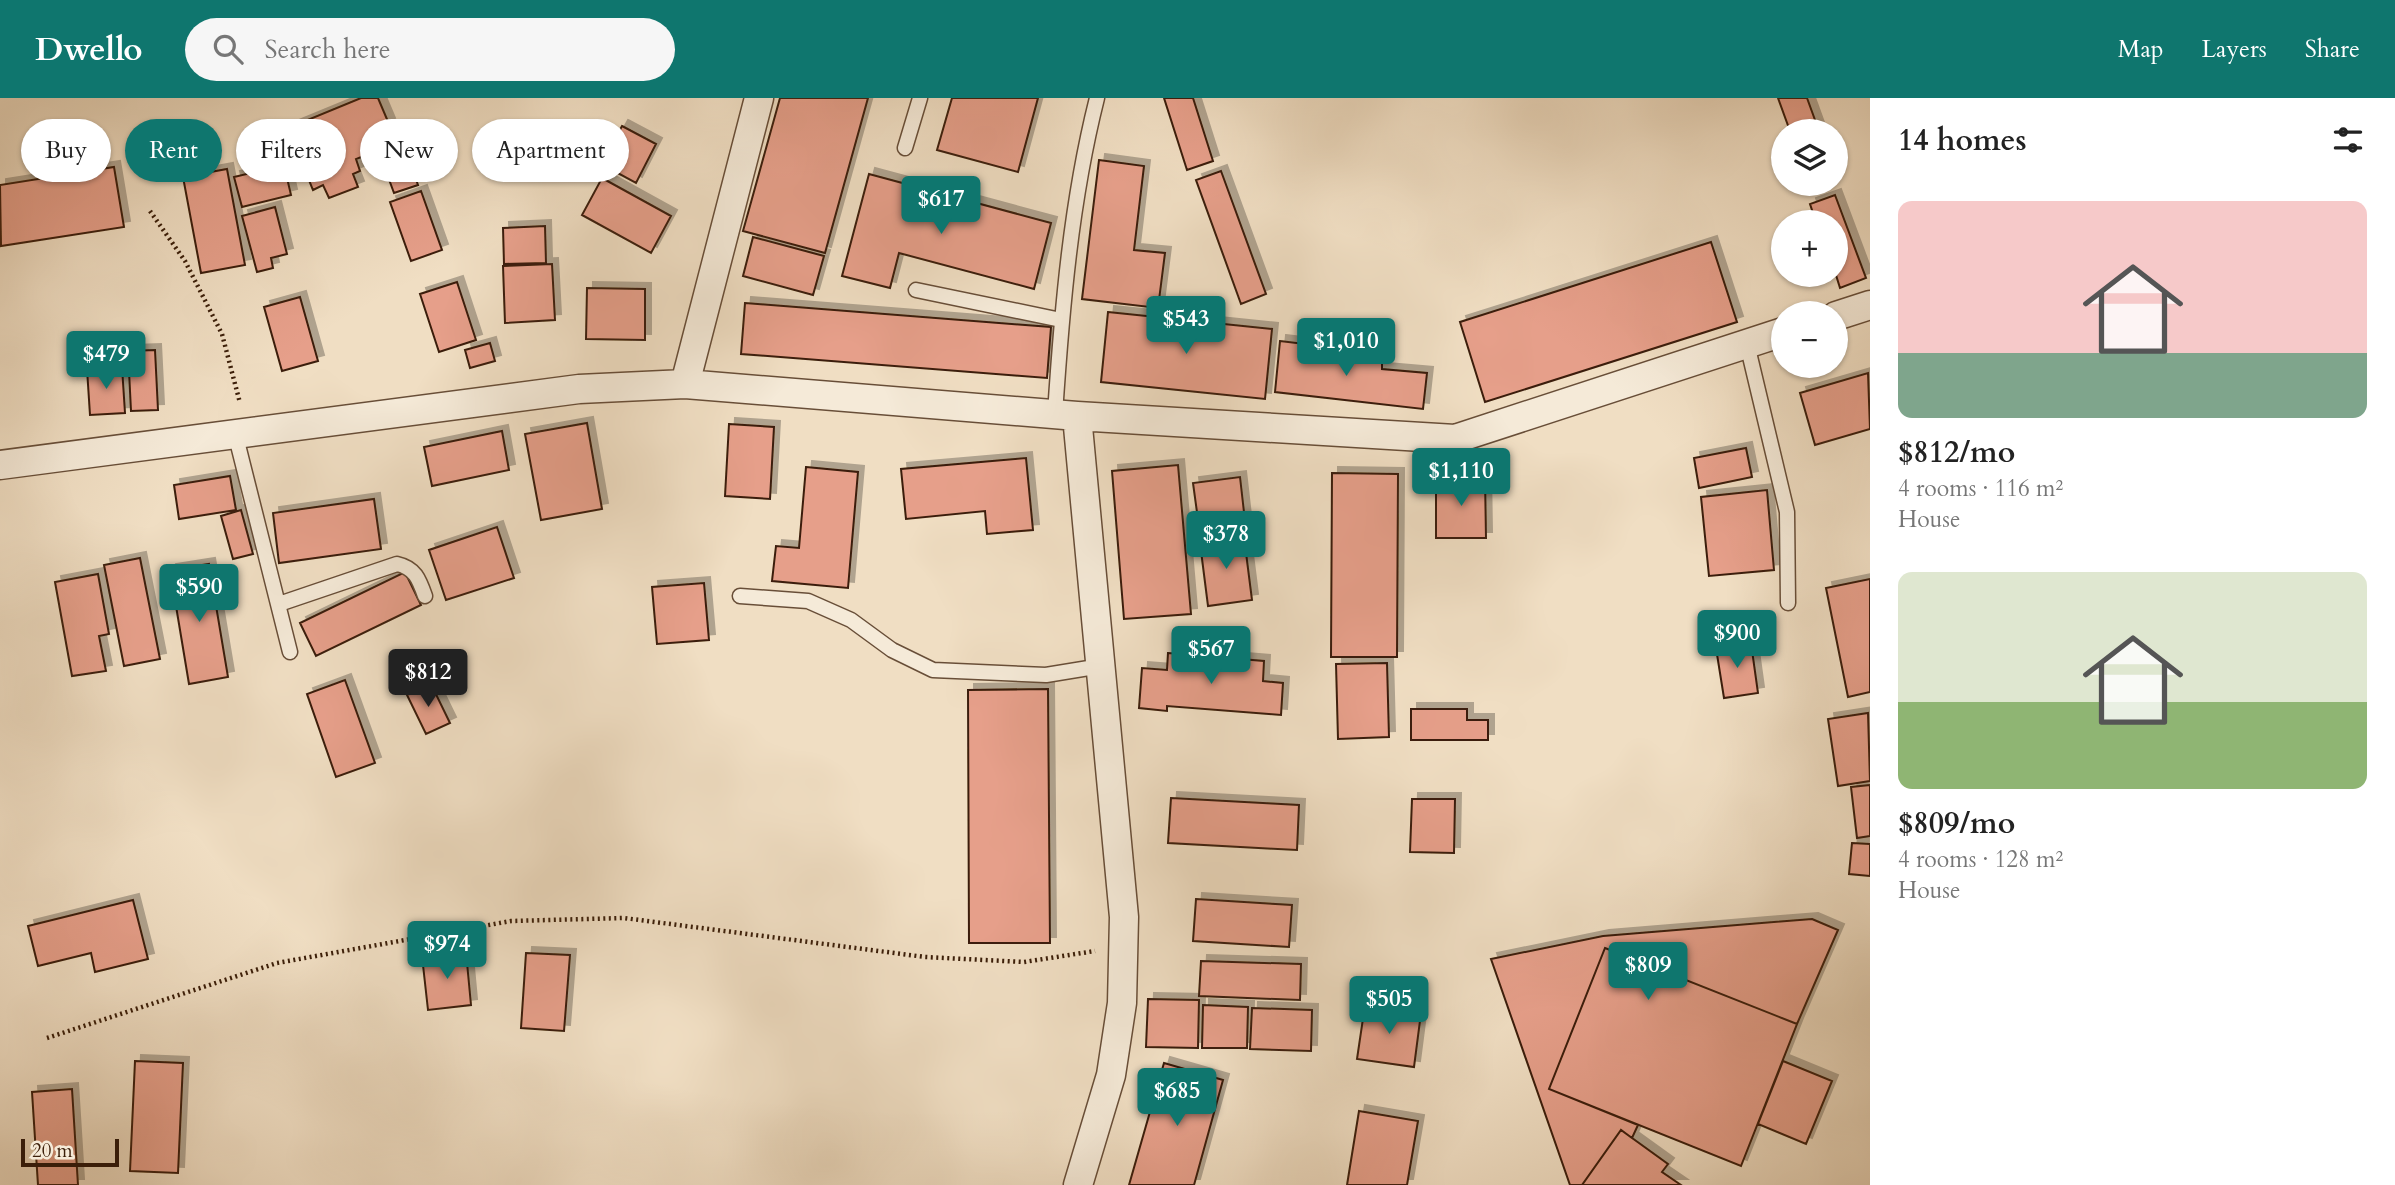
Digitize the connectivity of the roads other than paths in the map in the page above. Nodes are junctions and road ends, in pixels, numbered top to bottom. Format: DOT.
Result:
graph roads {
  1 [pos="759,98"];
  2 [pos="920,98"];
  3 [pos="1097,98"];
  4 [pos="905,148"];
  5 [pos="916,290"];
  6 [pos="1870,305"];
  7 [pos="1848,312"];
  8 [pos="1061,320"];
  9 [pos="1771,336"];
  10 [pos="1747,344"];
  11 [pos="685,384"];
  12 [pos="1066,415"];
  13 [pos="241,432"];
  14 [pos="0,465"];
  15 [pos="425,596"];
  16 [pos="740,596"];
  17 [pos="279,604"];
  18 [pos="1788,604"];
  19 [pos="290,652"];
  20 [pos="1101,666"];
  21 [pos="1078,1185"];
  1 -- 11 [label="street"];
  2 -- 4 [label="lane"];
  3 -- 8 [label="lane"];
  5 -- 8 [label="lane"];
  6 -- 7 [label="street"];
  8 -- 12 [label="lane"];
  9 -- 10 [label="street"];
  10 -- 12 [label="street"];
  10 -- 18 [label="lane"];
  11 -- 12 [label="street"];
  11 -- 13 [label="street"];
  12 -- 20 [label="street"];
  13 -- 14 [label="street"];
  13 -- 17 [label="lane"];
  15 -- 17 [label="lane"];
  16 -- 20 [label="lane"];
  17 -- 19 [label="lane"];
  20 -- 21 [label="street"];
}
